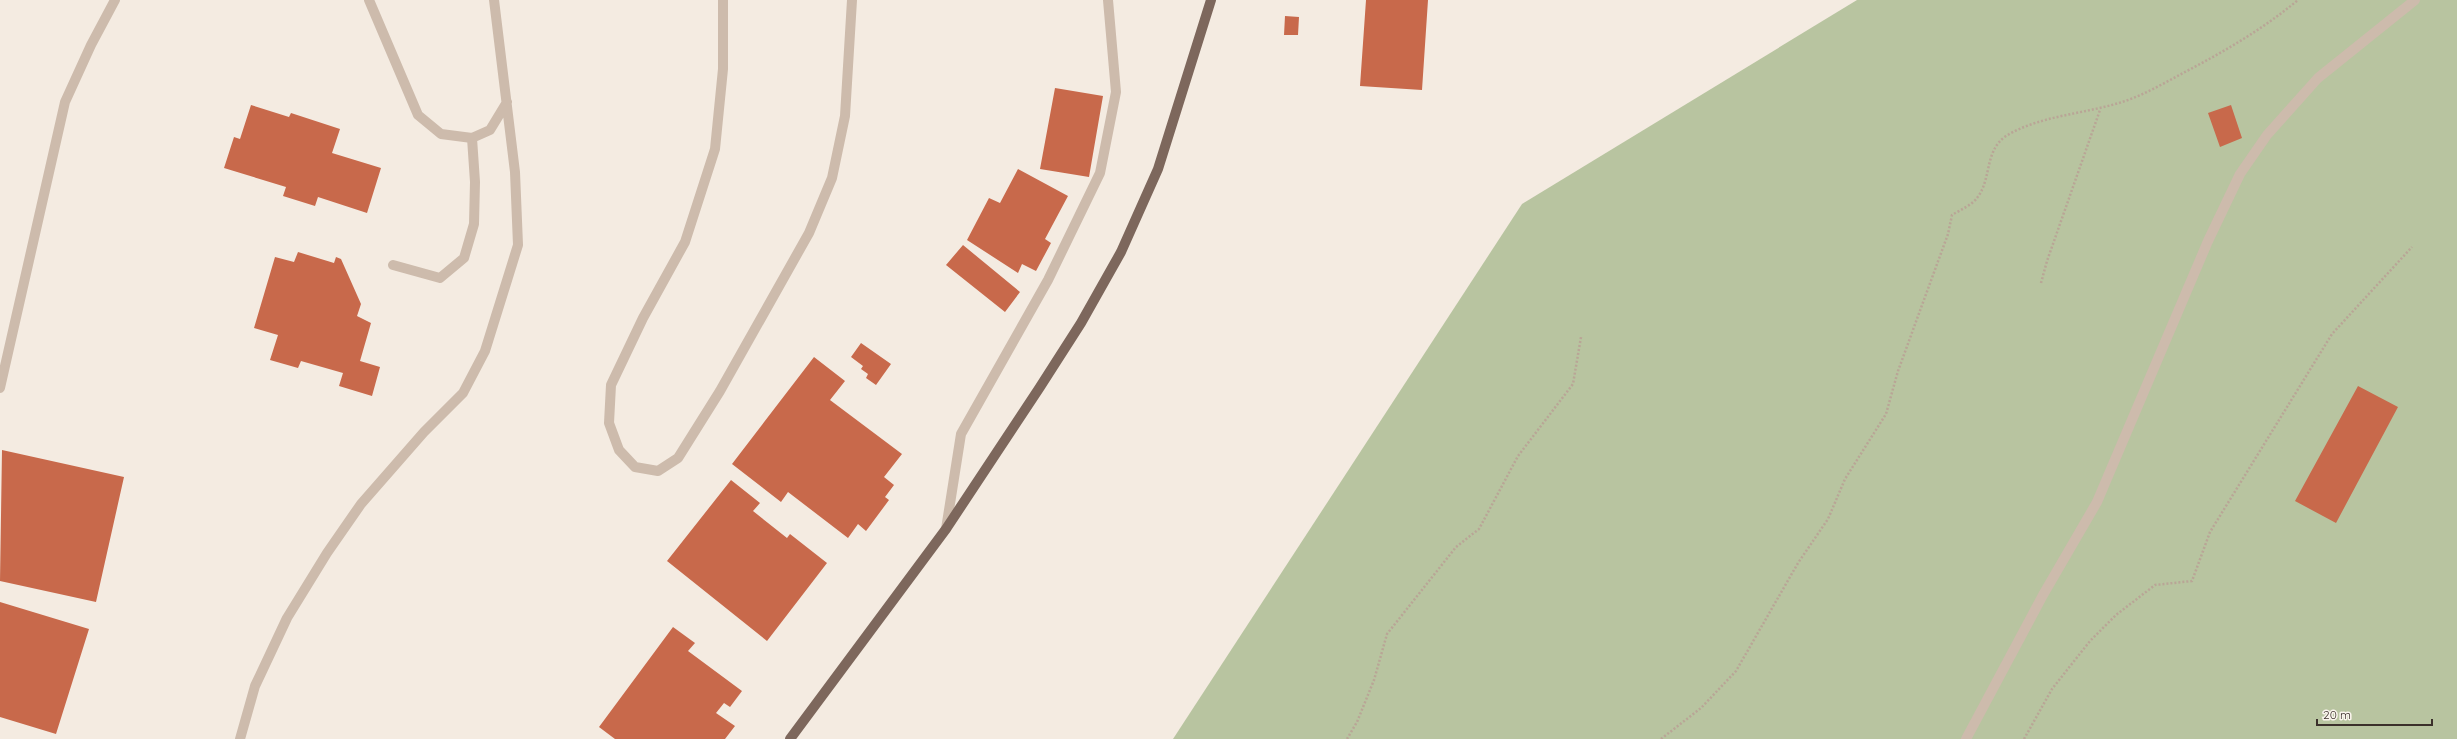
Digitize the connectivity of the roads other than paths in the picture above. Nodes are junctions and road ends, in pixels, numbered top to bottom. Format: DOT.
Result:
graph roads {
  1 [pos="115,0"];
  2 [pos="369,0"];
  3 [pos="494,0"];
  4 [pos="723,0"];
  5 [pos="852,0"];
  6 [pos="1108,0"];
  7 [pos="1211,0"];
  8 [pos="2415,0"];
  9 [pos="507,102"];
  10 [pos="472,138"];
  11 [pos="394,265"];
  12 [pos="0,388"];
  13 [pos="946,529"];
  14 [pos="240,739"];
  15 [pos="790,739"];
  16 [pos="1966,739"];
  1 -- 12 [label="street"];
  2 -- 10 [label="street"];
  3 -- 9 [label="street"];
  4 -- 5 [label="street"];
  6 -- 13 [label="street"];
  7 -- 13 [label="main road"];
  8 -- 16 [label="street"];
  9 -- 10 [label="street"];
  9 -- 14 [label="street"];
  10 -- 11 [label="street"];
  13 -- 15 [label="main road"];
}
